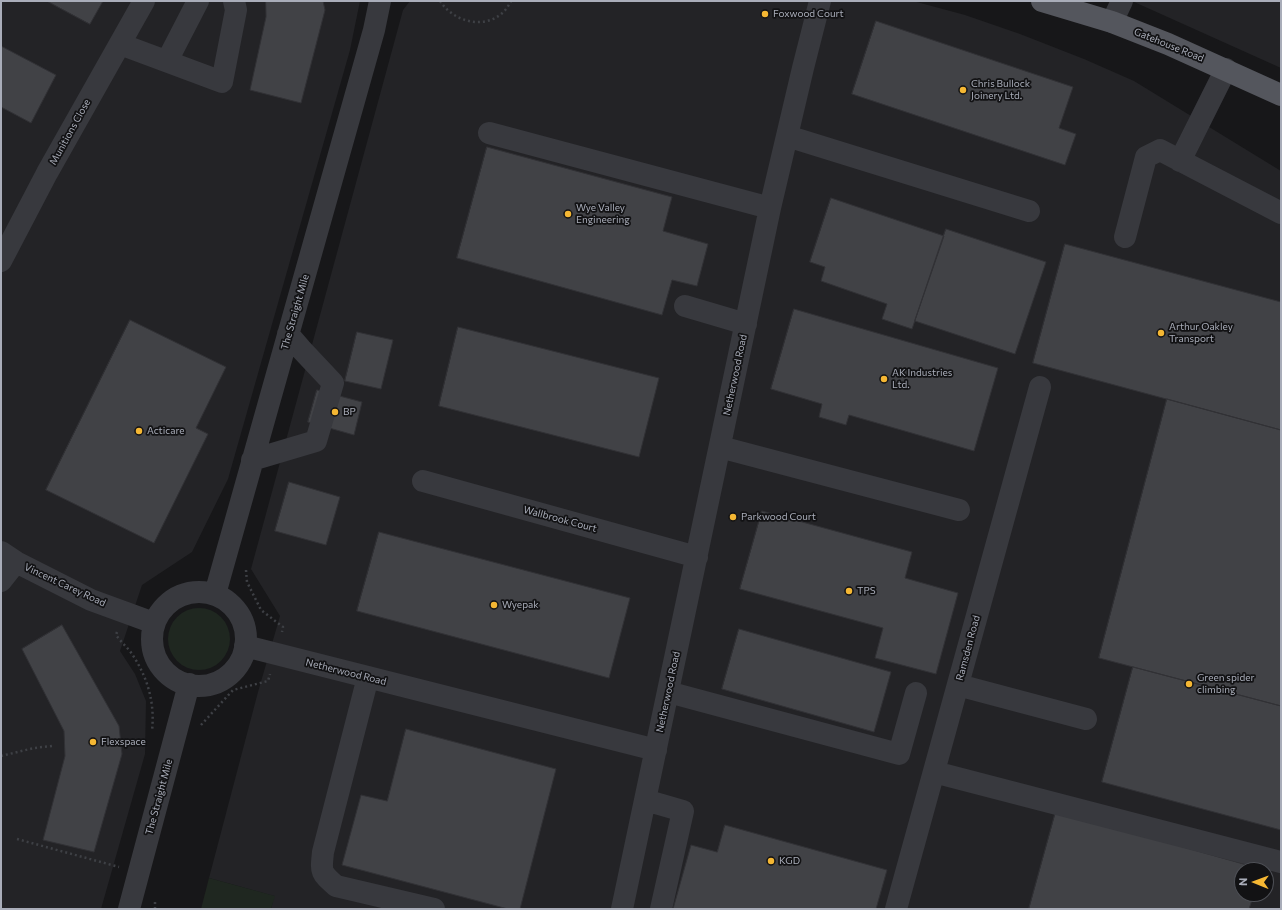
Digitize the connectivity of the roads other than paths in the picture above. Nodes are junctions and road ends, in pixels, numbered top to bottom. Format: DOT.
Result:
graph roads {
  1 [pos="198,1"];
  2 [pos="234,1"];
  3 [pos="380,1"];
  4 [pos="390,1"];
  5 [pos="820,1"];
  6 [pos="1042,1"];
  7 [pos="1122,1"];
  8 [pos="143,3"];
  9 [pos="1112,22"];
  10 [pos="374,30"];
  11 [pos="120,44"];
  12 [pos="167,61"];
  13 [pos="1226,69"];
  14 [pos="1281,95"];
  15 [pos="489,133"];
  16 [pos="788,136"];
  17 [pos="1180,161"];
  18 [pos="770,208"];
  19 [pos="1029,211"];
  20 [pos="1281,213"];
  21 [pos="1124,237"];
  22 [pos="1,261"];
  23 [pos="684,306"];
  24 [pos="746,324"];
  25 [pos="288,334"];
  26 [pos="1040,388"];
  27 [pos="720,447"];
  28 [pos="252,460"];
  29 [pos="423,482"];
  30 [pos="959,510"];
  31 [pos="8,557"];
  32 [pos="697,557"];
  33 [pos="1,581"];
  34 [pos="215,594"];
  35 [pos="154,623"];
  36 [pos="246,646"];
  37 [pos="368,677"];
  38 [pos="189,684"];
  39 [pos="958,685"];
  40 [pos="668,692"];
  41 [pos="916,693"];
  42 [pos="1086,719"];
  43 [pos="656,750"];
  44 [pos="934,772"];
  45 [pos="645,800"];
  46 [pos="1281,862"];
  47 [pos="129,909"];
  48 [pos="434,909"];
  49 [pos="622,909"];
  50 [pos="661,909"];
  51 [pos="896,909"];
  1 -- 12 [label="street"];
  2 -- 12 [label="street"];
  3 -- 10 [label="street, The Straight Mile"];
  4 -- 10 [label="street, The Straight Mile"];
  5 -- 16 [label="street, Netherwood Road"];
  6 -- 9 [label="main road, Gatehouse Road"];
  7 -- 9 [label="street"];
  8 -- 11 [label="street, Munitions Close"];
  9 -- 13 [label="main road, Gatehouse Road"];
  10 -- 25 [label="street, The Straight Mile"];
  11 -- 12 [label="street"];
  11 -- 22 [label="street, Munitions Close"];
  13 -- 14 [label="main road, Gatehouse Road"];
  13 -- 17 [label="street"];
  15 -- 18 [label="street"];
  16 -- 18 [label="street, Netherwood Road"];
  16 -- 19 [label="street"];
  17 -- 20 [label="street"];
  17 -- 21 [label="street"];
  18 -- 24 [label="street, Netherwood Road"];
  23 -- 24 [label="street"];
  24 -- 27 [label="street, Netherwood Road"];
  25 -- 28 [label="street, The Straight Mile"];
  25 -- 28 [label="street"];
  26 -- 39 [label="street, Ramsden Road"];
  27 -- 30 [label="street"];
  27 -- 32 [label="street, Netherwood Road"];
  28 -- 34 [label="street, The Straight Mile"];
  29 -- 32 [label="street, Wallbrook Court"];
  31 -- 33 [label="street"];
  31 -- 35 [label="street, Vincent Carey Road"];
  32 -- 40 [label="street, Netherwood Road"];
  34 -- 35 [label="street"];
  34 -- 36 [label="street"];
  35 -- 38 [label="street"];
  36 -- 37 [label="street, Netherwood Road"];
  36 -- 38 [label="street"];
  37 -- 43 [label="street, Netherwood Road"];
  37 -- 48 [label="street"];
  38 -- 47 [label="street, The Straight Mile"];
  39 -- 42 [label="street"];
  39 -- 44 [label="street, Ramsden Road"];
  40 -- 41 [label="street"];
  40 -- 43 [label="street, Netherwood Road"];
  43 -- 45 [label="street, Netherwood Road"];
  44 -- 46 [label="street"];
  44 -- 51 [label="street, Ramsden Road"];
  45 -- 49 [label="street, Netherwood Road"];
  45 -- 50 [label="street"];
}
